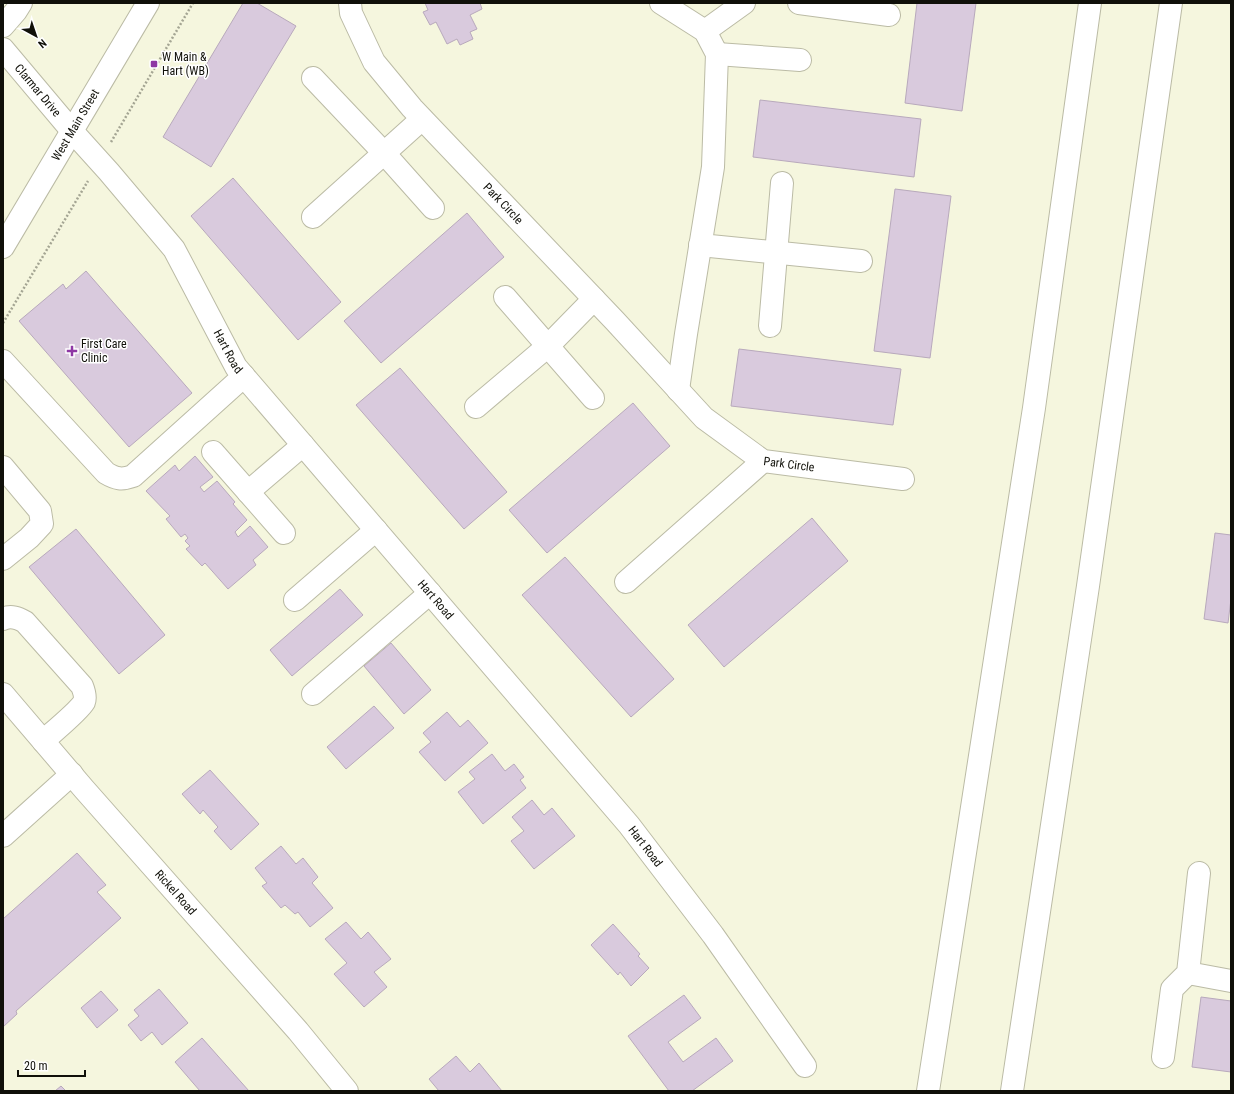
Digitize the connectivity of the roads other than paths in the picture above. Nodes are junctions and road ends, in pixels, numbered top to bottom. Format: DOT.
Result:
graph roads {
  1 [pos="21,3"];
  2 [pos="148,3"];
  3 [pos="350,3"];
  4 [pos="661,3"];
  5 [pos="744,3"];
  6 [pos="799,3"];
  7 [pos="1090,3"];
  8 [pos="1171,3"];
  9 [pos="888,15"];
  10 [pos="3,26"];
  11 [pos="705,31"];
  12 [pos="3,49"];
  13 [pos="717,54"];
  14 [pos="800,60"];
  15 [pos="313,78"];
  16 [pos="422,119"];
  17 [pos="72,132"];
  18 [pos="384,153"];
  19 [pos="782,183"];
  20 [pos="433,208"];
  21 [pos="313,216"];
  22 [pos="700,245"];
  23 [pos="3,247"];
  24 [pos="776,253"];
  25 [pos="861,261"];
  26 [pos="505,297"];
  27 [pos="594,299"];
  28 [pos="770,326"];
  29 [pos="548,346"];
  30 [pos="3,362"];
  31 [pos="244,376"];
  32 [pos="678,390"];
  33 [pos="593,398"];
  34 [pos="476,407"];
  35 [pos="302,445"];
  36 [pos="212,452"];
  37 [pos="763,461"];
  38 [pos="3,468"];
  39 [pos="902,478"];
  40 [pos="248,492"];
  41 [pos="376,530"];
  42 [pos="284,533"];
  43 [pos="3,559"];
  44 [pos="626,582"];
  45 [pos="430,593"];
  46 [pos="295,600"];
  47 [pos="3,620"];
  48 [pos="3,694"];
  49 [pos="313,694"];
  50 [pos="43,740"];
  51 [pos="72,774"];
  52 [pos="3,836"];
  53 [pos="1199,873"];
  54 [pos="1188,973"];
  55 [pos="1231,981"];
  56 [pos="1163,1057"];
  57 [pos="805,1066"];
  58 [pos="347,1091"];
  59 [pos="928,1091"];
  60 [pos="1012,1091"];
  1 -- 10 [label="main road"];
  2 -- 17 [label="main road, West Main Street"];
  3 -- 16 [label="main road, Park Circle"];
  4 -- 11 [label="main road"];
  5 -- 11 [label="main road"];
  6 -- 9 [label="main road"];
  7 -- 59 [label="main road"];
  8 -- 60 [label="main road"];
  11 -- 13 [label="main road"];
  12 -- 17 [label="main road, Clarmar Drive"];
  13 -- 14 [label="main road"];
  13 -- 22 [label="main road"];
  15 -- 18 [label="main road"];
  16 -- 18 [label="main road"];
  16 -- 27 [label="main road, Park Circle"];
  17 -- 23 [label="main road, West Main Street"];
  17 -- 31 [label="main road, Hart Road"];
  18 -- 20 [label="main road"];
  18 -- 21 [label="main road"];
  19 -- 24 [label="main road"];
  22 -- 24 [label="main road"];
  22 -- 32 [label="main road"];
  24 -- 25 [label="main road"];
  24 -- 28 [label="main road"];
  26 -- 29 [label="main road"];
  27 -- 29 [label="main road"];
  27 -- 32 [label="main road, Park Circle"];
  29 -- 33 [label="main road"];
  29 -- 34 [label="main road"];
  30 -- 31 [label="main road"];
  31 -- 35 [label="main road, Hart Road"];
  32 -- 37 [label="main road, Park Circle"];
  35 -- 40 [label="main road"];
  35 -- 41 [label="main road, Hart Road"];
  36 -- 40 [label="main road"];
  37 -- 39 [label="main road, Park Circle"];
  37 -- 44 [label="main road"];
  38 -- 43 [label="main road"];
  40 -- 42 [label="main road"];
  41 -- 45 [label="main road, Hart Road"];
  41 -- 46 [label="main road"];
  45 -- 49 [label="main road"];
  45 -- 57 [label="main road, Hart Road"];
  47 -- 50 [label="main road"];
  48 -- 50 [label="main road, Rickel Road"];
  50 -- 51 [label="main road, Rickel Road"];
  51 -- 52 [label="main road"];
  51 -- 58 [label="main road, Rickel Road"];
  53 -- 54 [label="main road"];
  54 -- 55 [label="main road"];
  54 -- 56 [label="main road"];
}
